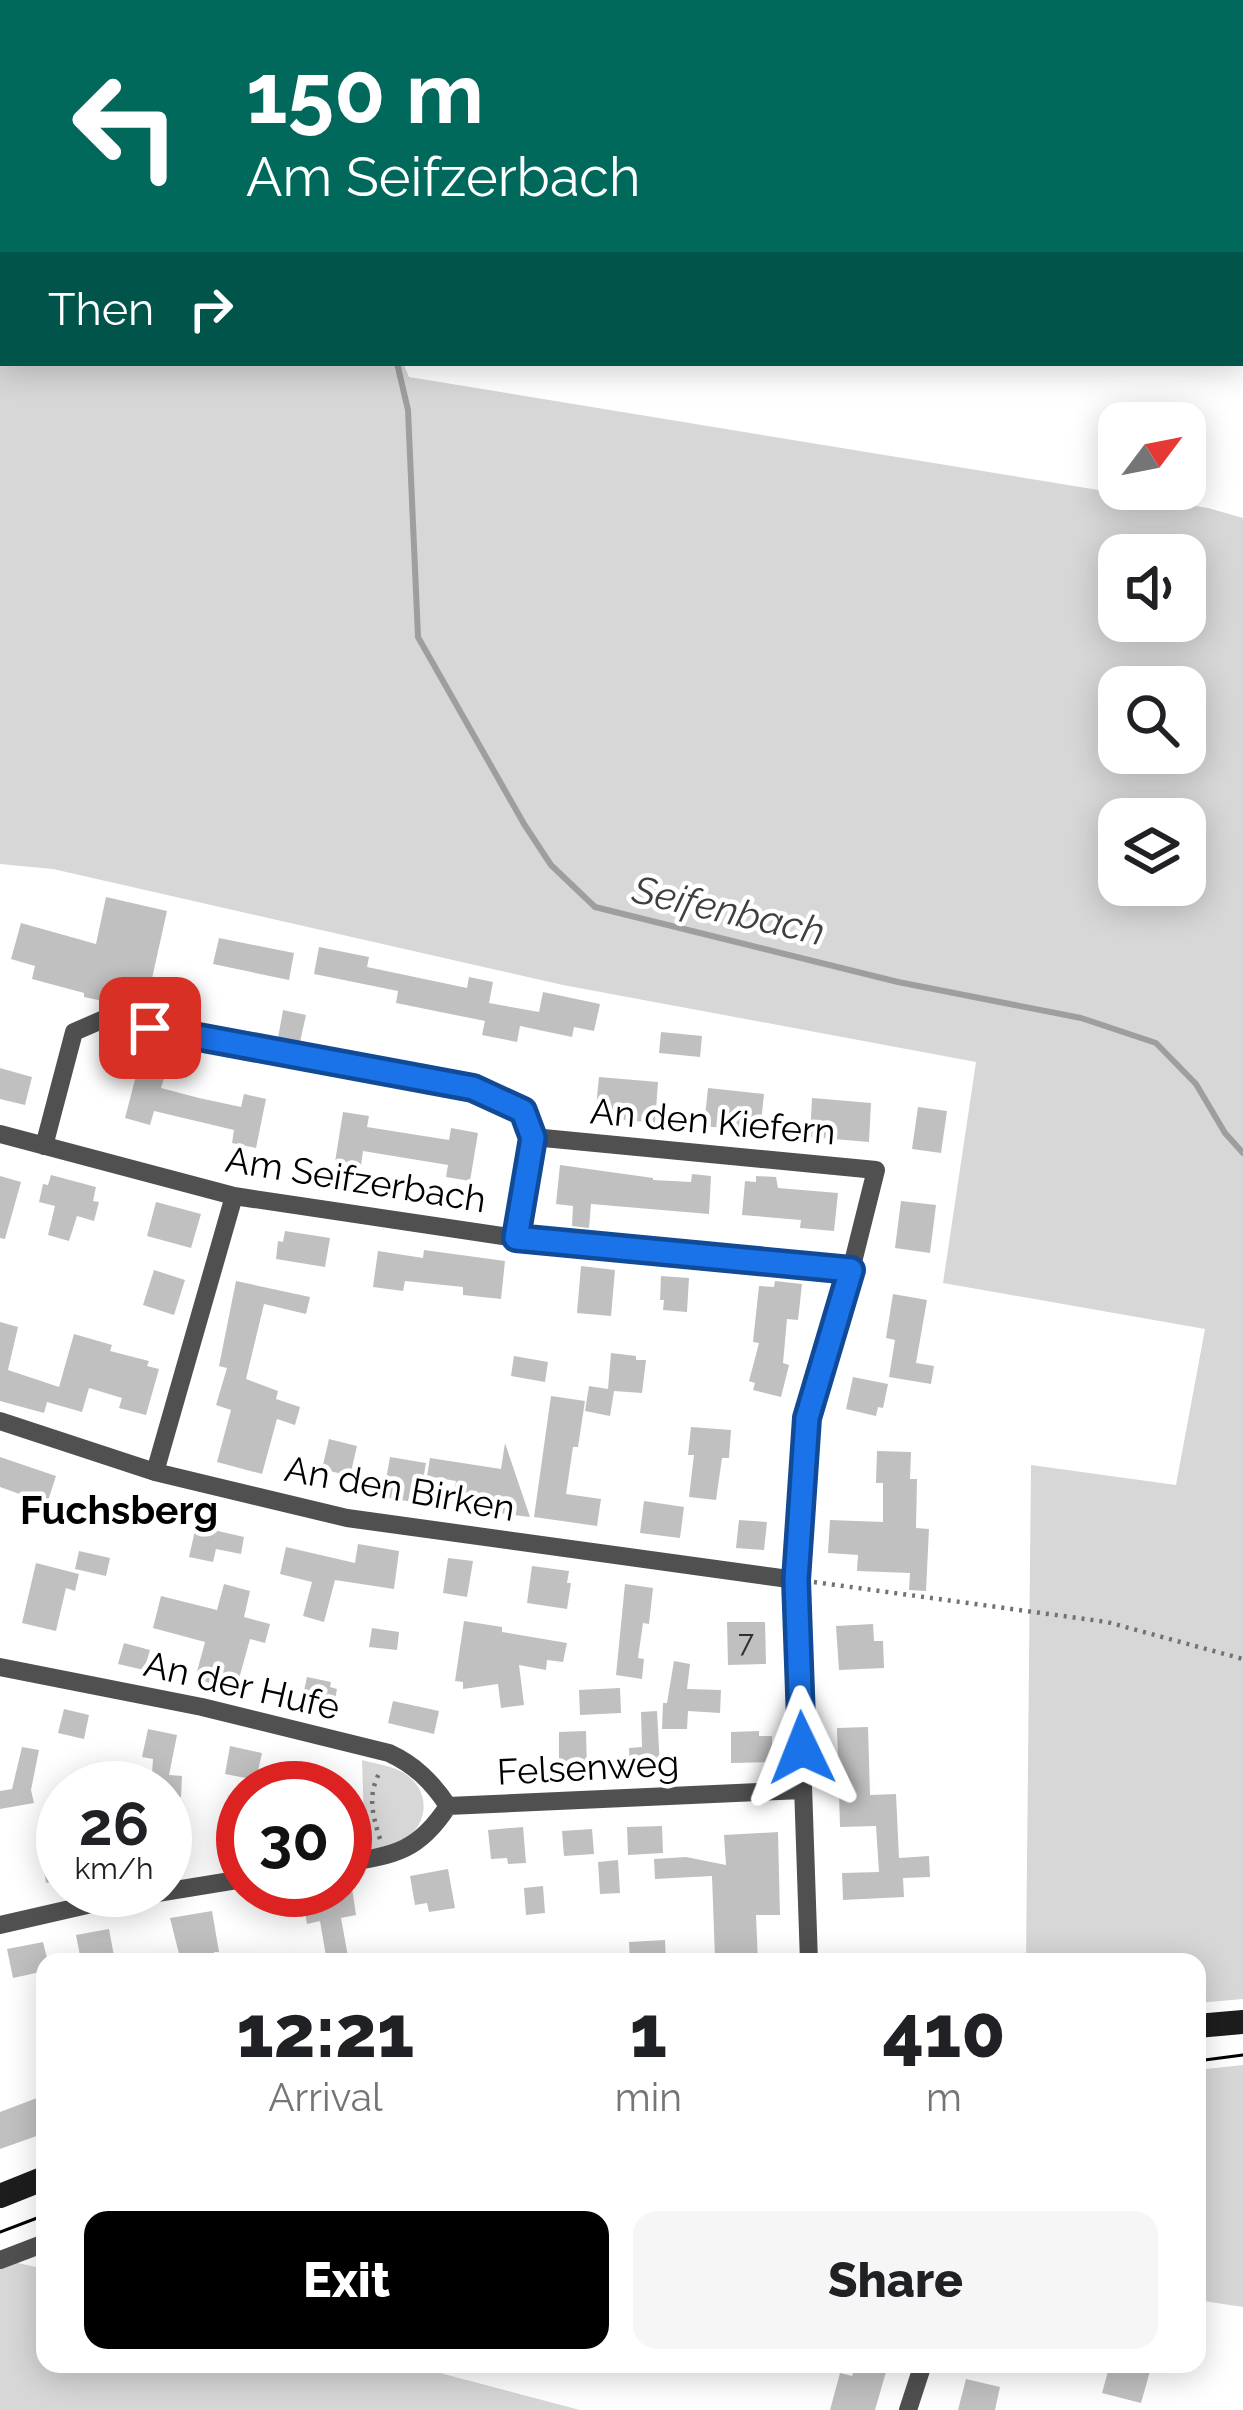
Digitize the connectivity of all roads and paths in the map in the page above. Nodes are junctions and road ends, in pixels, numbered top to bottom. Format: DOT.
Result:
graph roads {
  1 [pos="0,1134"];
  2 [pos="533,1138"];
  3 [pos="44,1145"];
  4 [pos="234,1196"];
  5 [pos="516,1238"];
  6 [pos="851,1270"];
  7 [pos="0,1421"];
  8 [pos="155,1472"];
  9 [pos="796,1580"];
  10 [pos="1243,1659"];
  11 [pos="0,1667"];
  12 [pos="385,1753"];
  13 [pos="803,1790"];
  14 [pos="448,1806"];
  15 [pos="385,1856"];
  16 [pos="372,1858"];
  17 [pos="216,1883"];
  18 [pos="0,1924"];
  19 [pos="809,1953"];
  20 [pos="1243,2022"];
  21 [pos="1206,2025"];
  22 [pos="36,2182"];
  23 [pos="0,2196"];
  24 [pos="36,2246"];
  25 [pos="0,2260"];
  26 [pos="919,2373"];
  27 [pos="908,2410"];
  1 -- 3 [label="street, Am Seifzerbach"];
  2 -- 3 [label="street"];
  2 -- 5 [label="street"];
  2 -- 6 [label="street, An den Kiefern"];
  3 -- 4 [label="street, Am Seifzerbach"];
  4 -- 5 [label="street, Am Seifzerbach"];
  4 -- 8 [label="street"];
  5 -- 6 [label="street, Am Seifzerbach"];
  6 -- 9 [label="street, An den Kiefern"];
  7 -- 8 [label="street, An den Birken"];
  8 -- 9 [label="street, An den Birken"];
  9 -- 10 [label="path"];
  9 -- 13 [label="street, An den Kiefern"];
  11 -- 12 [label="street, An der Hufe"];
  12 -- 14 [label="street, An der Hufe"];
  12 -- 15 [label="path"];
  13 -- 14 [label="street, Felsenweg"];
  13 -- 19 [label="street, An den Kiefern"];
  14 -- 15 [label="street"];
  15 -- 16 [label="street"];
  17 -- 18 [label="street"];
  20 -- 21 [label="main road"];
  22 -- 23 [label="main road"];
  24 -- 25 [label="street"];
  26 -- 27 [label="street"];
}
